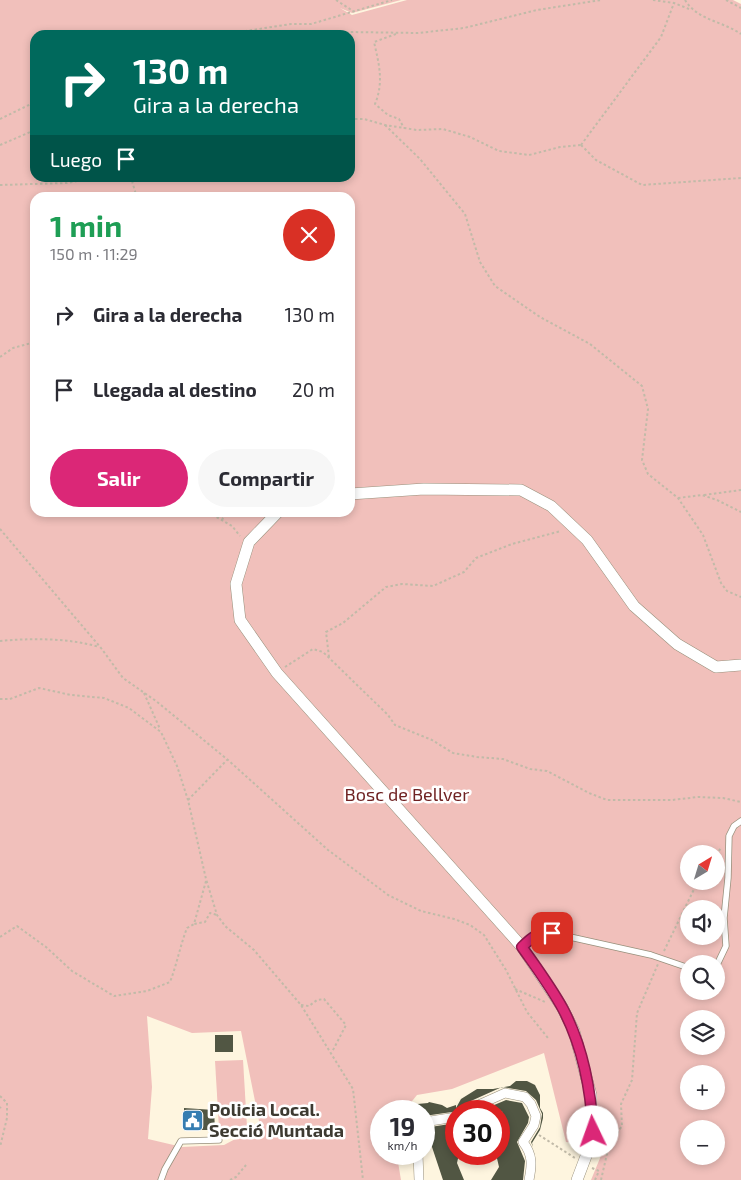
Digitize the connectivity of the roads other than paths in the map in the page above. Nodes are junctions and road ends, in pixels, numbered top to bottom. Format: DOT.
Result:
graph roads {
  1 [pos="355,494"];
  2 [pos="273,517"];
  3 [pos="741,665"];
  4 [pos="741,821"];
  5 [pos="522,947"];
  6 [pos="722,955"];
  7 [pos="680,965"];
  8 [pos="490,1100"];
  9 [pos="219,1140"];
  10 [pos="418,1165"];
  11 [pos="161,1180"];
  12 [pos="419,1180"];
  13 [pos="530,1180"];
  14 [pos="578,1180"];
  1 -- 3 [label="street"];
  2 -- 5 [label="street"];
  4 -- 6 [label="lane"];
  5 -- 7 [label="lane"];
  5 -- 14 [label="street"];
  8 -- 13 [label="street"];
  9 -- 11 [label="lane"];
  10 -- 12 [label="street"];
}
